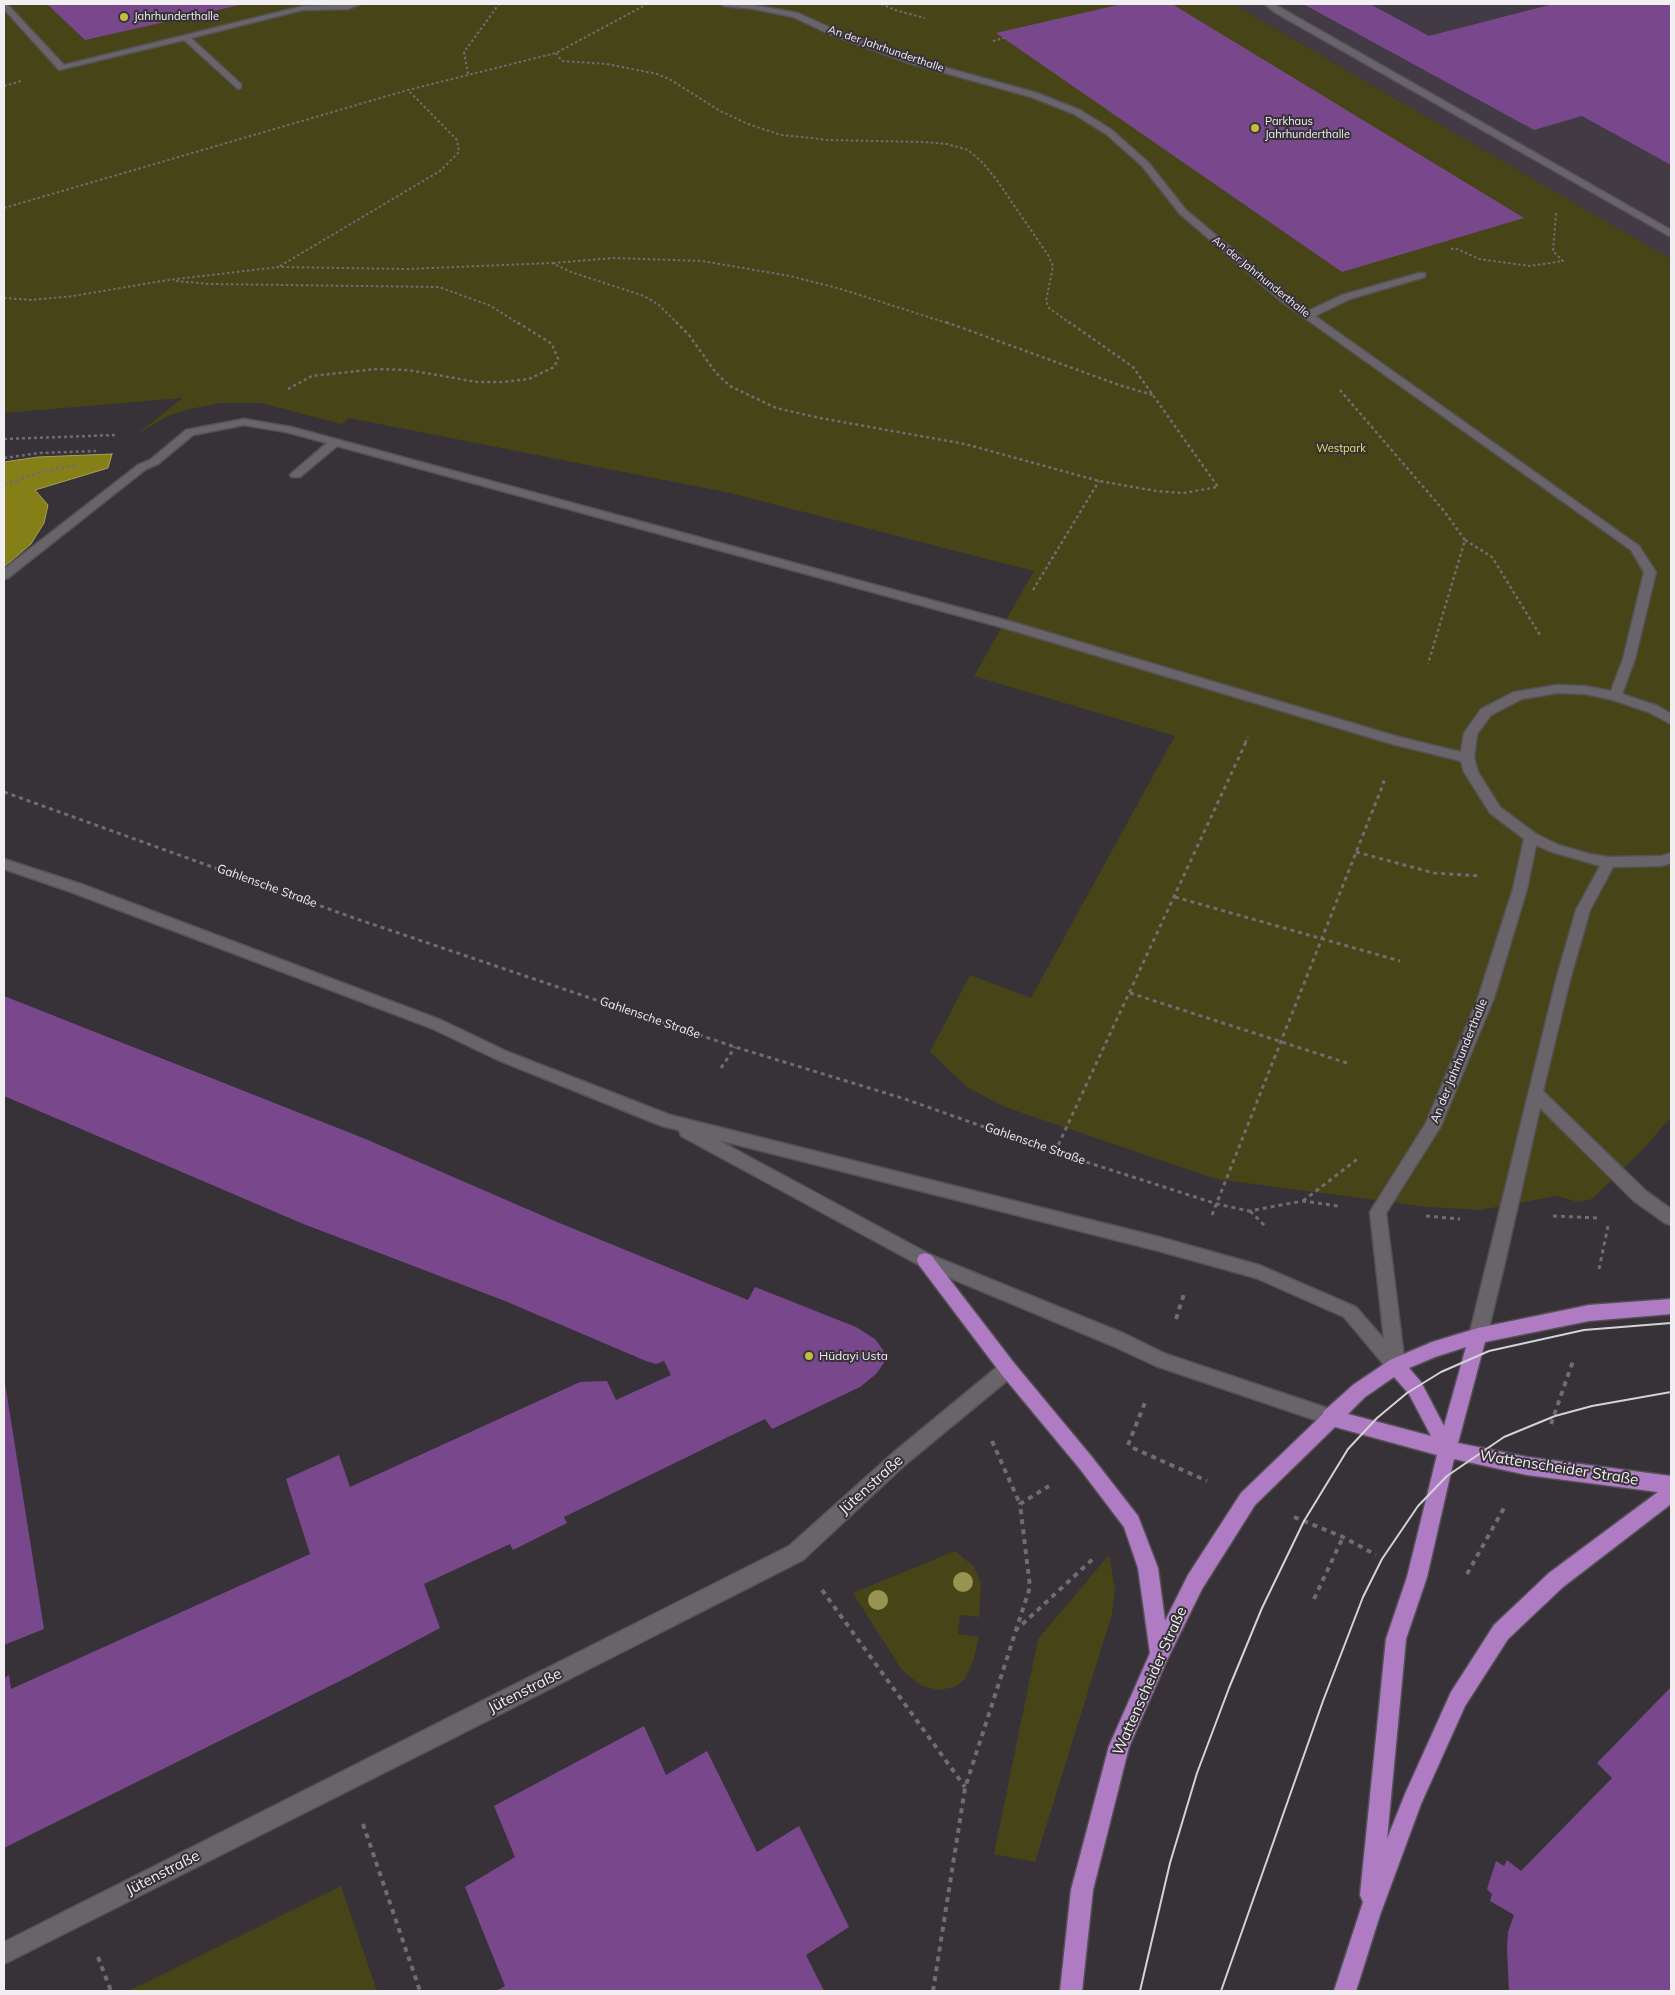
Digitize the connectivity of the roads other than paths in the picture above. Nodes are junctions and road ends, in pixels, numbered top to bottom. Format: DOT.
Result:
graph roads {
  1 [pos="357,4"];
  2 [pos="724,4"];
  3 [pos="1269,4"];
  4 [pos="4,5"];
  5 [pos="185,37"];
  6 [pos="238,86"];
  7 [pos="1671,234"];
  8 [pos="1422,275"];
  9 [pos="1308,315"];
  10 [pos="334,442"];
  11 [pos="296,475"];
  12 [pos="4,575"];
  13 [pos="1615,696"];
  14 [pos="1671,720"];
  15 [pos="1467,758"];
  16 [pos="1531,836"];
  17 [pos="1671,858"];
  18 [pos="1609,862"];
  19 [pos="4,864"];
  20 [pos="1535,1093"];
  21 [pos="668,1121"];
  22 [pos="1671,1218"];
  23 [pos="925,1260"];
  24 [pos="1671,1306"];
  25 [pos="1478,1336"];
  26 [pos="1396,1366"];
  27 [pos="1008,1369"];
  28 [pos="1330,1418"];
  29 [pos="1447,1449"];
  30 [pos="1671,1485"];
  31 [pos="1671,1493"];
  32 [pos="1160,1653"];
  33 [pos="1369,1915"];
  34 [pos="4,1953"];
  35 [pos="1071,1991"];
  36 [pos="1345,1991"];
  1 -- 5 [label="street"];
  2 -- 9 [label="street, An der Jahrhunderthalle"];
  3 -- 7 [label="street"];
  4 -- 5 [label="street"];
  5 -- 6 [label="street"];
  8 -- 9 [label="street"];
  9 -- 13 [label="street, An der Jahrhunderthalle"];
  10 -- 11 [label="street"];
  10 -- 12 [label="street"];
  10 -- 15 [label="street"];
  13 -- 14 [label="street"];
  13 -- 15 [label="street"];
  15 -- 16 [label="street"];
  16 -- 18 [label="street"];
  16 -- 26 [label="street, An der Jahrhunderthalle"];
  17 -- 18 [label="street"];
  18 -- 20 [label="street"];
  19 -- 21 [label="street"];
  20 -- 22 [label="street"];
  20 -- 25 [label="street"];
  21 -- 23 [label="street"];
  21 -- 26 [label="street"];
  23 -- 27 [label="main road"];
  23 -- 28 [label="street"];
  24 -- 25 [label="main road, Wattenscheider Straße"];
  25 -- 26 [label="main road, Wattenscheider Straße"];
  25 -- 29 [label="main road"];
  26 -- 28 [label="main road, Wattenscheider Straße"];
  26 -- 29 [label="main road"];
  27 -- 32 [label="main road"];
  27 -- 34 [label="street, Jütenstraße"];
  28 -- 29 [label="main road, Wattenscheider Straße"];
  28 -- 32 [label="main road, Wattenscheider Straße"];
  29 -- 30 [label="main road, Wattenscheider Straße"];
  29 -- 33 [label="main road"];
  31 -- 33 [label="main road"];
  32 -- 35 [label="main road, Wattenscheider Straße"];
  33 -- 36 [label="main road"];
}
